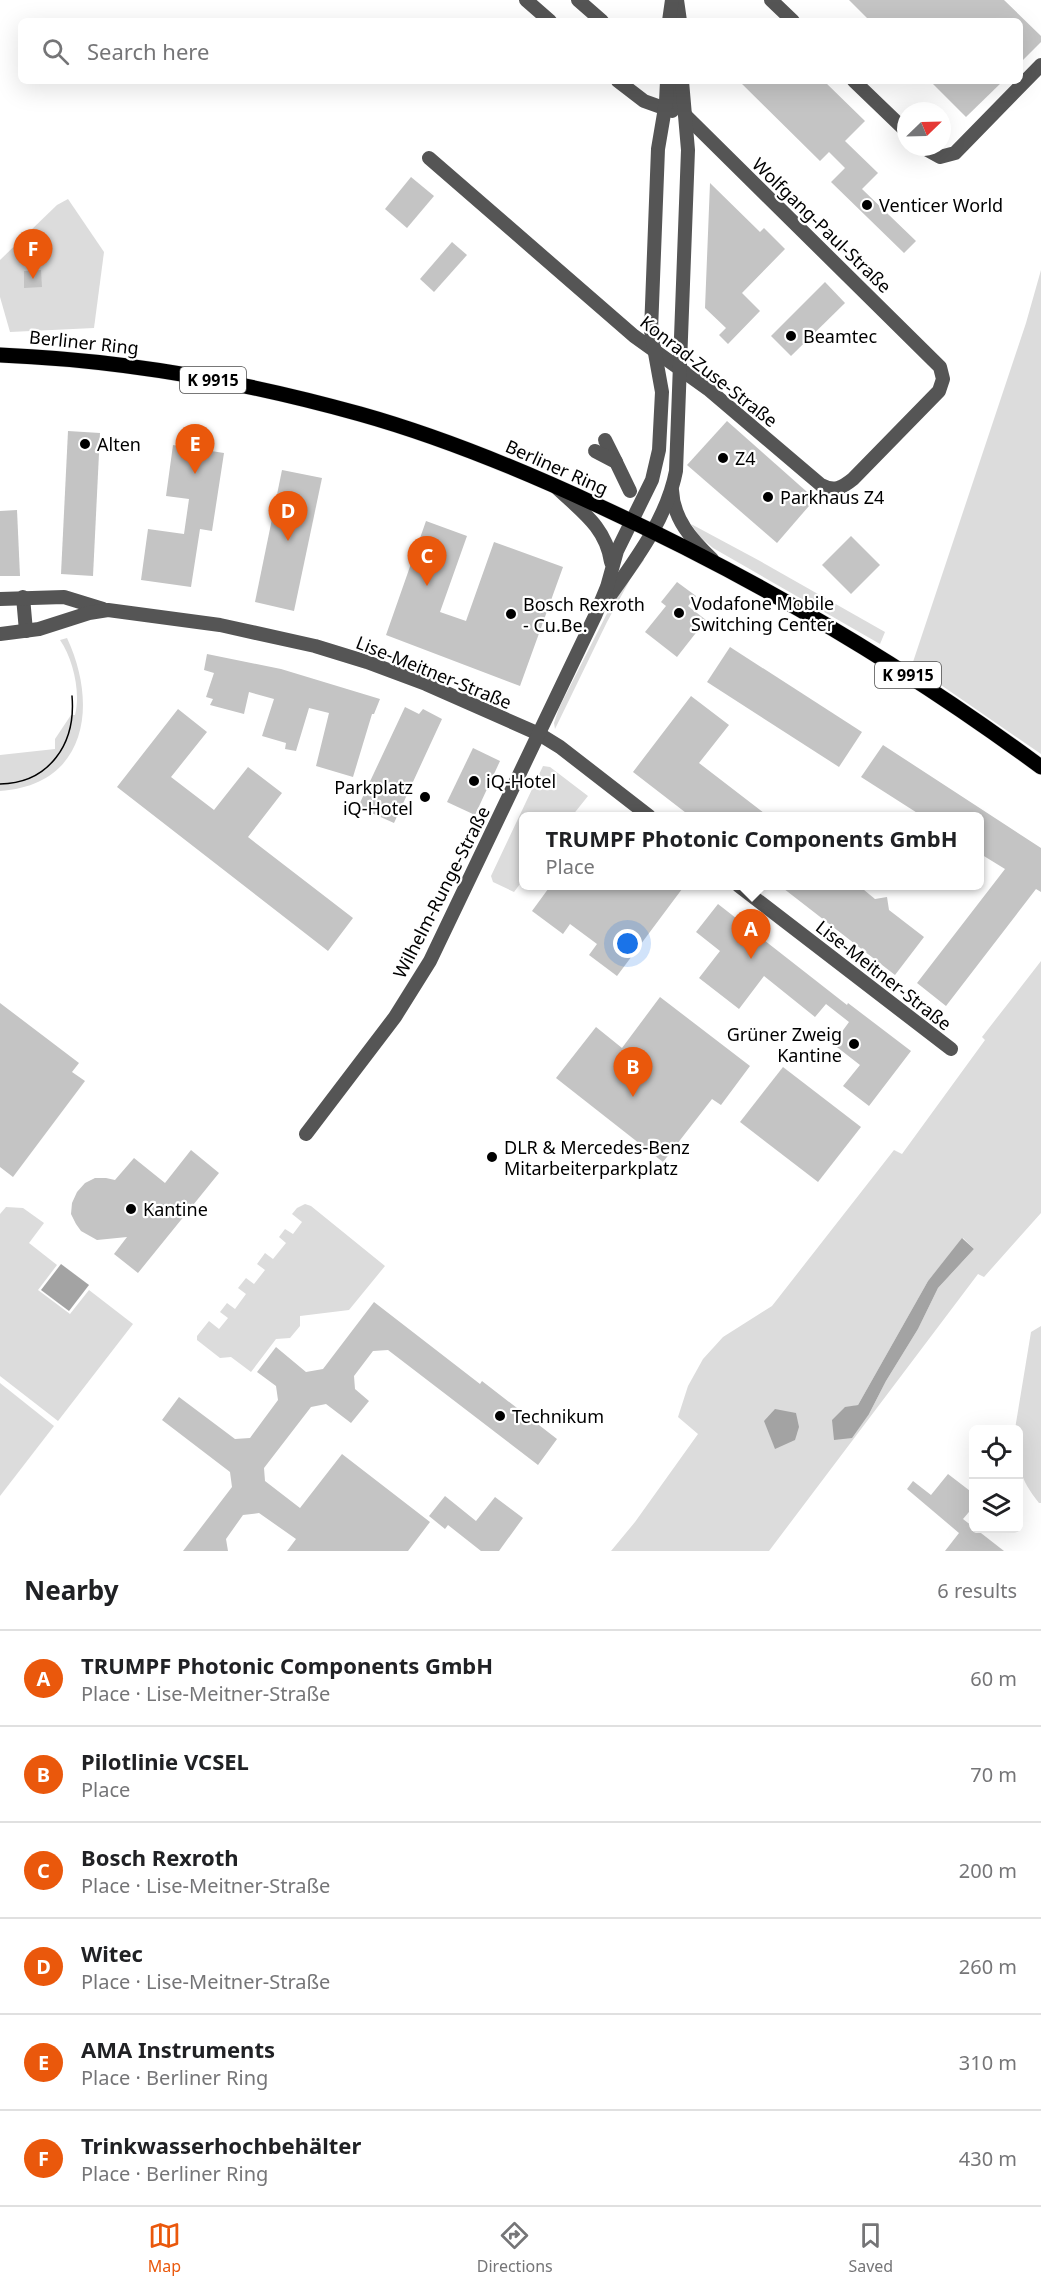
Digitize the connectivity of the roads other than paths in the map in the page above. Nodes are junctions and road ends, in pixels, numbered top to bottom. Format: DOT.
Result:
graph roads {
  1 [pos="526,0"];
  2 [pos="578,0"];
  3 [pos="672,0"];
  4 [pos="677,0"];
  5 [pos="771,0"];
  6 [pos="546,18"];
  7 [pos="599,18"];
  8 [pos="669,18"];
  9 [pos="680,18"];
  10 [pos="790,18"];
  11 [pos="1041,65"];
  12 [pos="622,84"];
  13 [pos="667,84"];
  14 [pos="669,84"];
  15 [pos="682,84"];
  16 [pos="858,84"];
  17 [pos="1023,84"];
  18 [pos="1023,84"];
  19 [pos="665,109"];
  20 [pos="686,116"];
  21 [pos="897,122"];
  22 [pos="951,155"];
  23 [pos="429,158"];
  24 [pos="654,352"];
  25 [pos="0,355"];
  26 [pos="934,359"];
  27 [pos="681,370"];
  28 [pos="605,440"];
  29 [pos="595,451"];
  30 [pos="616,462"];
  31 [pos="553,485"];
  32 [pos="672,488"];
  33 [pos="630,491"];
  34 [pos="633,521"];
  35 [pos="653,531"];
  36 [pos="718,565"];
  37 [pos="612,570"];
  38 [pos="23,597"];
  39 [pos="0,599"];
  40 [pos="108,610"];
  41 [pos="595,616"];
  42 [pos="26,631"];
  43 [pos="0,634"];
  44 [pos="539,734"];
  45 [pos="1041,767"];
  46 [pos="644,812"];
  47 [pos="745,890"];
  48 [pos="951,1049"];
  49 [pos="306,1134"];
  1 -- 6 [label="street"];
  2 -- 7 [label="street"];
  3 -- 8 [label="street"];
  4 -- 9 [label="street"];
  5 -- 10 [label="street"];
  11 -- 17 [label="street"];
  12 -- 19 [label="street, Wolfgang-Paul-Straße"];
  13 -- 19 [label="street, Wilhelm-Runge-Straße"];
  14 -- 20 [label="street, Wolfgang-Paul-Straße"];
  15 -- 20 [label="street"];
  16 -- 21 [label="street"];
  18 -- 22 [label="street"];
  19 -- 20 [label="street, Wolfgang-Paul-Straße"];
  19 -- 24 [label="street, Wilhelm-Runge-Straße"];
  20 -- 26 [label="street, Wolfgang-Paul-Straße"];
  20 -- 27 [label="street"];
  23 -- 24 [label="street, Konrad-Zuse-Straße"];
  24 -- 27 [label="street, Konrad-Zuse-Straße"];
  24 -- 34 [label="street, Wilhelm-Runge-Straße"];
  25 -- 31 [label="main road, Berliner Ring / K 9915"];
  26 -- 27 [label="street, Konrad-Zuse-Straße"];
  27 -- 32 [label="street"];
  28 -- 30 [label="street"];
  29 -- 30 [label="street"];
  30 -- 33 [label="street"];
  31 -- 34 [label="main road, Berliner Ring / K 9915"];
  31 -- 37 [label="street"];
  32 -- 35 [label="street, Wilhelm-Runge-Straße"];
  32 -- 36 [label="street"];
  34 -- 35 [label="main road, Berliner Ring"];
  34 -- 37 [label="street, Wilhelm-Runge-Straße"];
  35 -- 36 [label="main road, Berliner Ring / K 9915"];
  35 -- 41 [label="street, Wilhelm-Runge-Straße"];
  36 -- 45 [label="main road, Berliner Ring / K 9915"];
  37 -- 41 [label="street, Wilhelm-Runge-Straße"];
  38 -- 39 [label="street, Lise-Meitner-Straße"];
  38 -- 40 [label="street, Lise-Meitner-Straße"];
  38 -- 42 [label="street"];
  40 -- 42 [label="street, Lise-Meitner-Straße"];
  40 -- 44 [label="street, Lise-Meitner-Straße"];
  41 -- 44 [label="street, Wilhelm-Runge-Straße"];
  42 -- 43 [label="street, Lise-Meitner-Straße"];
  44 -- 46 [label="street, Lise-Meitner-Straße"];
  44 -- 49 [label="street, Wilhelm-Runge-Straße"];
  47 -- 48 [label="street, Lise-Meitner-Straße"];
}
